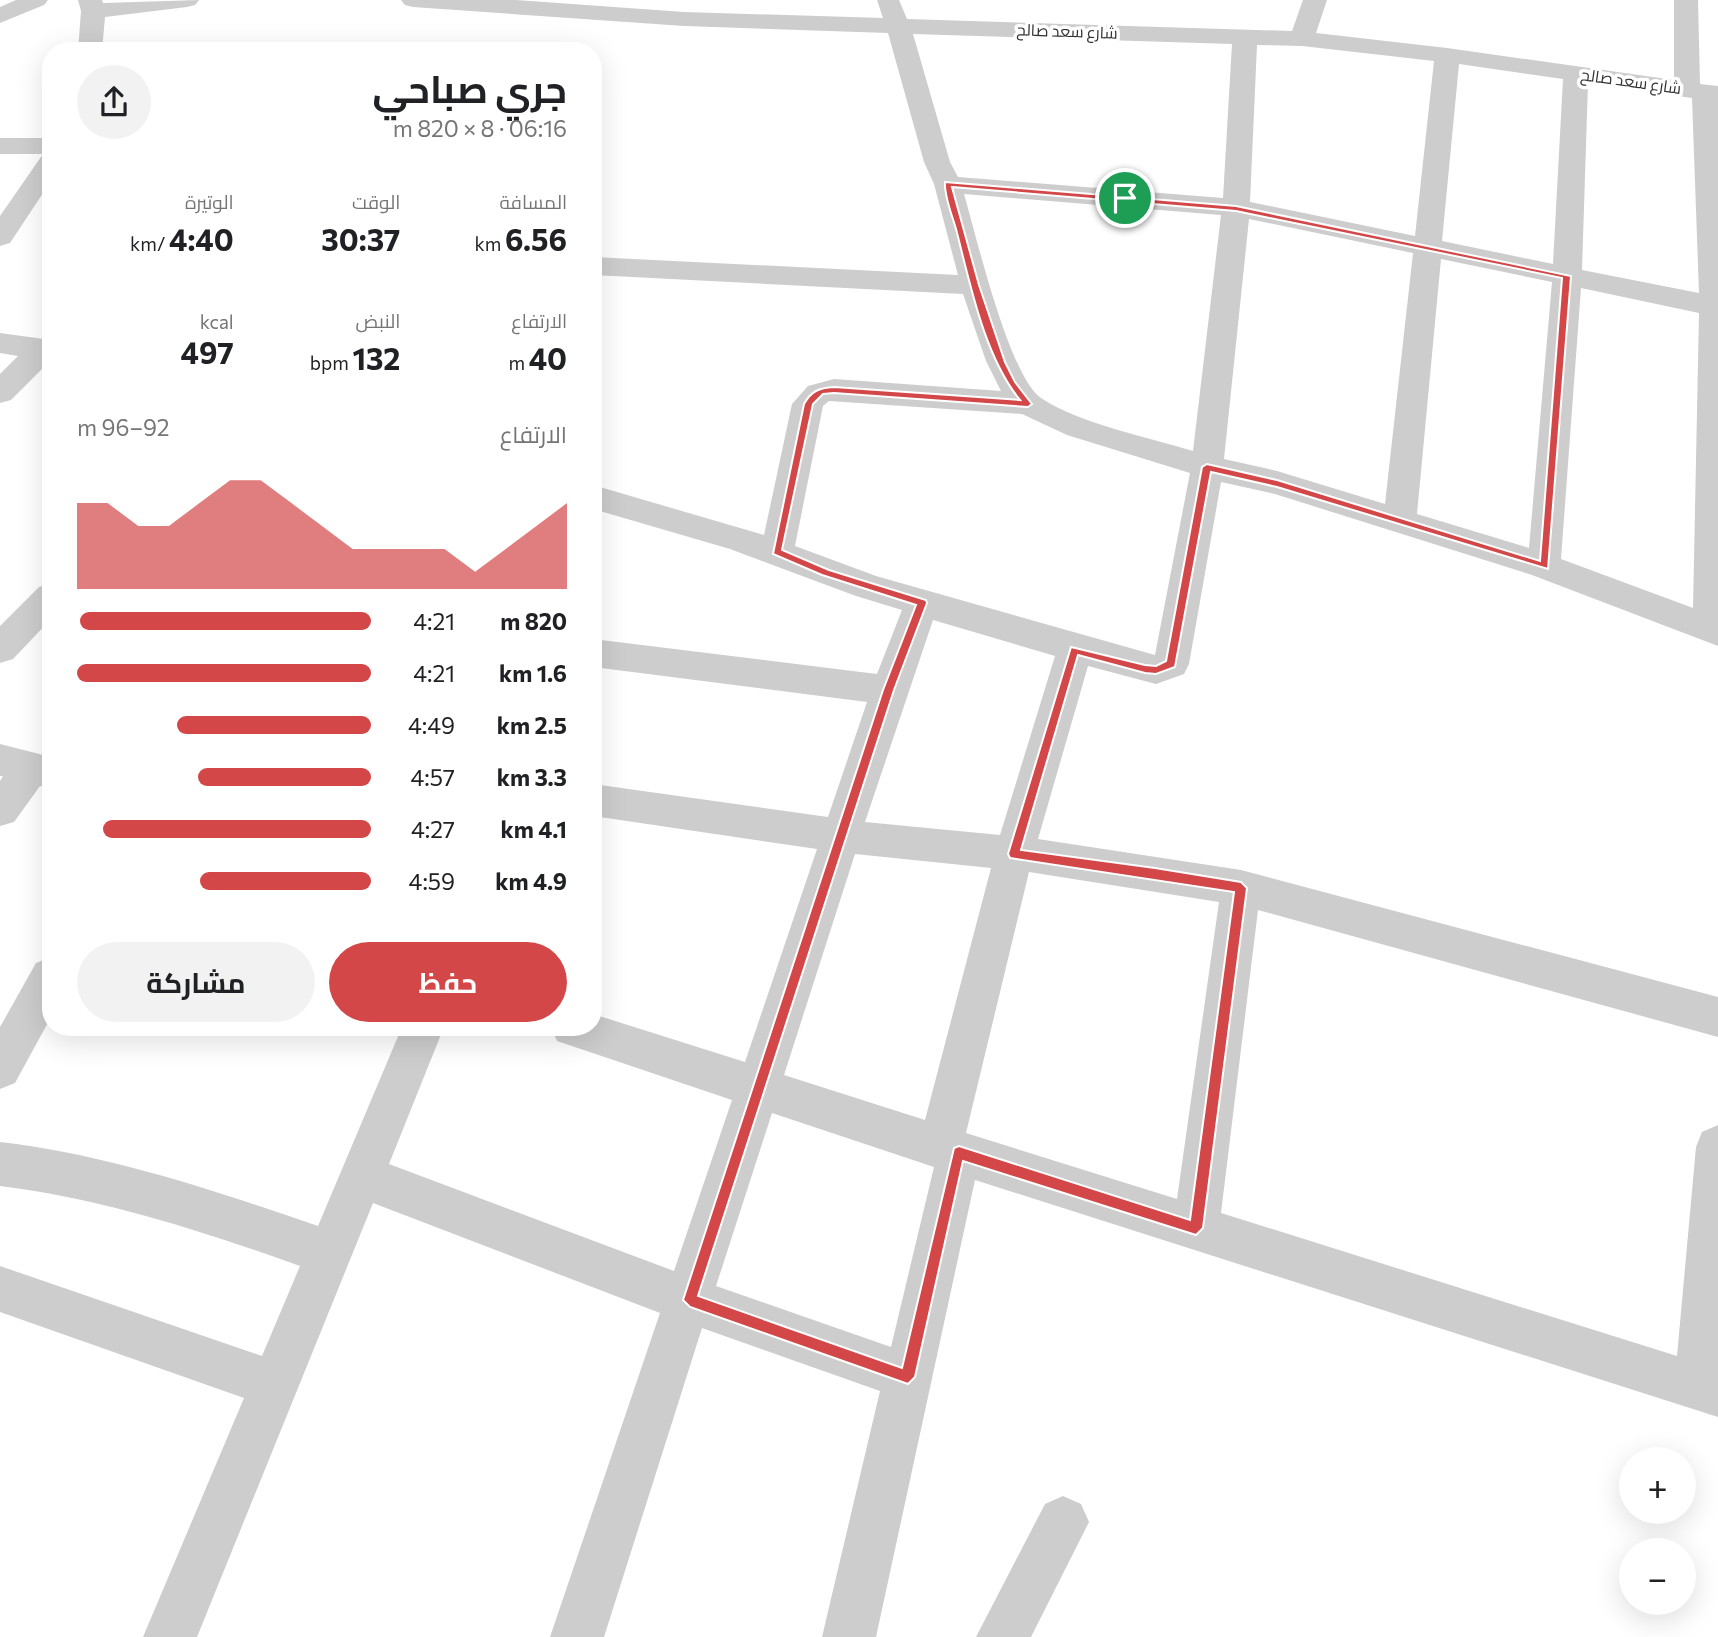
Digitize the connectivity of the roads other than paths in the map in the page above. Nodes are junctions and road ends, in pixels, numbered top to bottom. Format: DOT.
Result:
graph roads {
  1 [pos="36,0"];
  2 [pos="187,0"];
  3 [pos="413,0"];
  4 [pos="1315,0"];
  5 [pos="1686,0"];
  6 [pos="92,5"];
  7 [pos="892,12"];
  8 [pos="0,16"];
  9 [pos="1245,37"];
  10 [pos="1302,39"];
  11 [pos="90,42"];
  12 [pos="1447,55"];
  13 [pos="1576,74"];
  14 [pos="1704,92"];
  15 [pos="0,146"];
  16 [pos="42,146"];
  17 [pos="42,174"];
  18 [pos="948,184"];
  19 [pos="1236,208"];
  20 [pos="0,237"];
  21 [pos="1429,246"];
  22 [pos="602,266"];
  23 [pos="1567,276"];
  24 [pos="975,285"];
  25 [pos="1715,298"];
  26 [pos="0,343"];
  27 [pos="42,348"];
  28 [pos="42,354"];
  29 [pos="0,392"];
  30 [pos="1028,404"];
  31 [pos="1207,467"];
  32 [pos="602,499"];
  33 [pos="1400,522"];
  34 [pos="777,552"];
  35 [pos="1544,566"];
  36 [pos="42,601"];
  37 [pos="922,603"];
  38 [pos="12,619"];
  39 [pos="1714,630"];
  40 [pos="0,649"];
  41 [pos="1075,650"];
  42 [pos="602,654"];
  43 [pos="889,690"];
  44 [pos="27,767"];
  45 [pos="602,801"];
  46 [pos="0,810"];
  47 [pos="842,836"];
  48 [pos="1014,854"];
  49 [pos="1241,888"];
  50 [pos="42,992"];
  51 [pos="1718,1017"];
  52 [pos="419,1036"];
  53 [pos="600,1036"];
  54 [pos="0,1068"];
  55 [pos="760,1087"];
  56 [pos="1718,1147"];
  57 [pos="950,1150"];
  58 [pos="0,1164"];
  59 [pos="361,1176"];
  60 [pos="1196,1228"];
  61 [pos="329,1253"];
  62 [pos="0,1289"];
  63 [pos="690,1300"];
  64 [pos="908,1377"];
  65 [pos="276,1385"];
  66 [pos="1708,1390"];
  67 [pos="1063,1522"];
  68 [pos="170,1637"];
  69 [pos="577,1637"];
  70 [pos="849,1637"];
  71 [pos="1003,1637"];
  1 -- 8 [label="street"];
  2 -- 6 [label="street"];
  3 -- 7 [label="street, شارع سعد صالح"];
  4 -- 10 [label="street"];
  5 -- 14 [label="street"];
  6 -- 11 [label="street"];
  7 -- 9 [label="street, شارع سعد صالح"];
  7 -- 18 [label="street"];
  9 -- 10 [label="street, شارع سعد صالح"];
  9 -- 19 [label="street"];
  10 -- 12 [label="street, شارع سعد صالح"];
  12 -- 13 [label="street, شارع سعد صالح"];
  12 -- 21 [label="street"];
  13 -- 14 [label="street, شارع سعد صالح"];
  13 -- 23 [label="street"];
  14 -- 25 [label="street"];
  15 -- 16 [label="street"];
  17 -- 20 [label="street"];
  18 -- 19 [label="street"];
  18 -- 24 [label="street"];
  19 -- 21 [label="street"];
  19 -- 31 [label="street"];
  21 -- 23 [label="street"];
  21 -- 33 [label="street"];
  22 -- 24 [label="street"];
  23 -- 25 [label="street"];
  23 -- 35 [label="street"];
  24 -- 30 [label="street"];
  25 -- 39 [label="street"];
  26 -- 27 [label="street"];
  28 -- 29 [label="street"];
  30 -- 31 [label="street"];
  30 -- 34 [label="street"];
  31 -- 33 [label="street"];
  31 -- 41 [label="street"];
  32 -- 34 [label="street"];
  33 -- 35 [label="street"];
  34 -- 37 [label="street"];
  35 -- 39 [label="street"];
  36 -- 38 [label="street"];
  37 -- 41 [label="street"];
  37 -- 43 [label="street"];
  38 -- 40 [label="street"];
  41 -- 48 [label="street"];
  42 -- 43 [label="street"];
  43 -- 47 [label="street"];
  44 -- 46 [label="street"];
  45 -- 47 [label="street"];
  47 -- 48 [label="street"];
  47 -- 55 [label="street"];
  48 -- 49 [label="street"];
  48 -- 57 [label="street"];
  49 -- 51 [label="street"];
  49 -- 60 [label="street"];
  50 -- 54 [label="street"];
  52 -- 59 [label="street"];
  53 -- 55 [label="street"];
  55 -- 57 [label="street"];
  55 -- 63 [label="street"];
  56 -- 66 [label="street"];
  57 -- 60 [label="street"];
  57 -- 64 [label="street"];
  58 -- 61 [label="street"];
  59 -- 61 [label="street"];
  59 -- 63 [label="street"];
  60 -- 66 [label="street"];
  61 -- 65 [label="street"];
  62 -- 65 [label="street"];
  63 -- 64 [label="street"];
  63 -- 69 [label="street"];
  64 -- 70 [label="street"];
  65 -- 68 [label="street"];
  67 -- 71 [label="street"];
}
